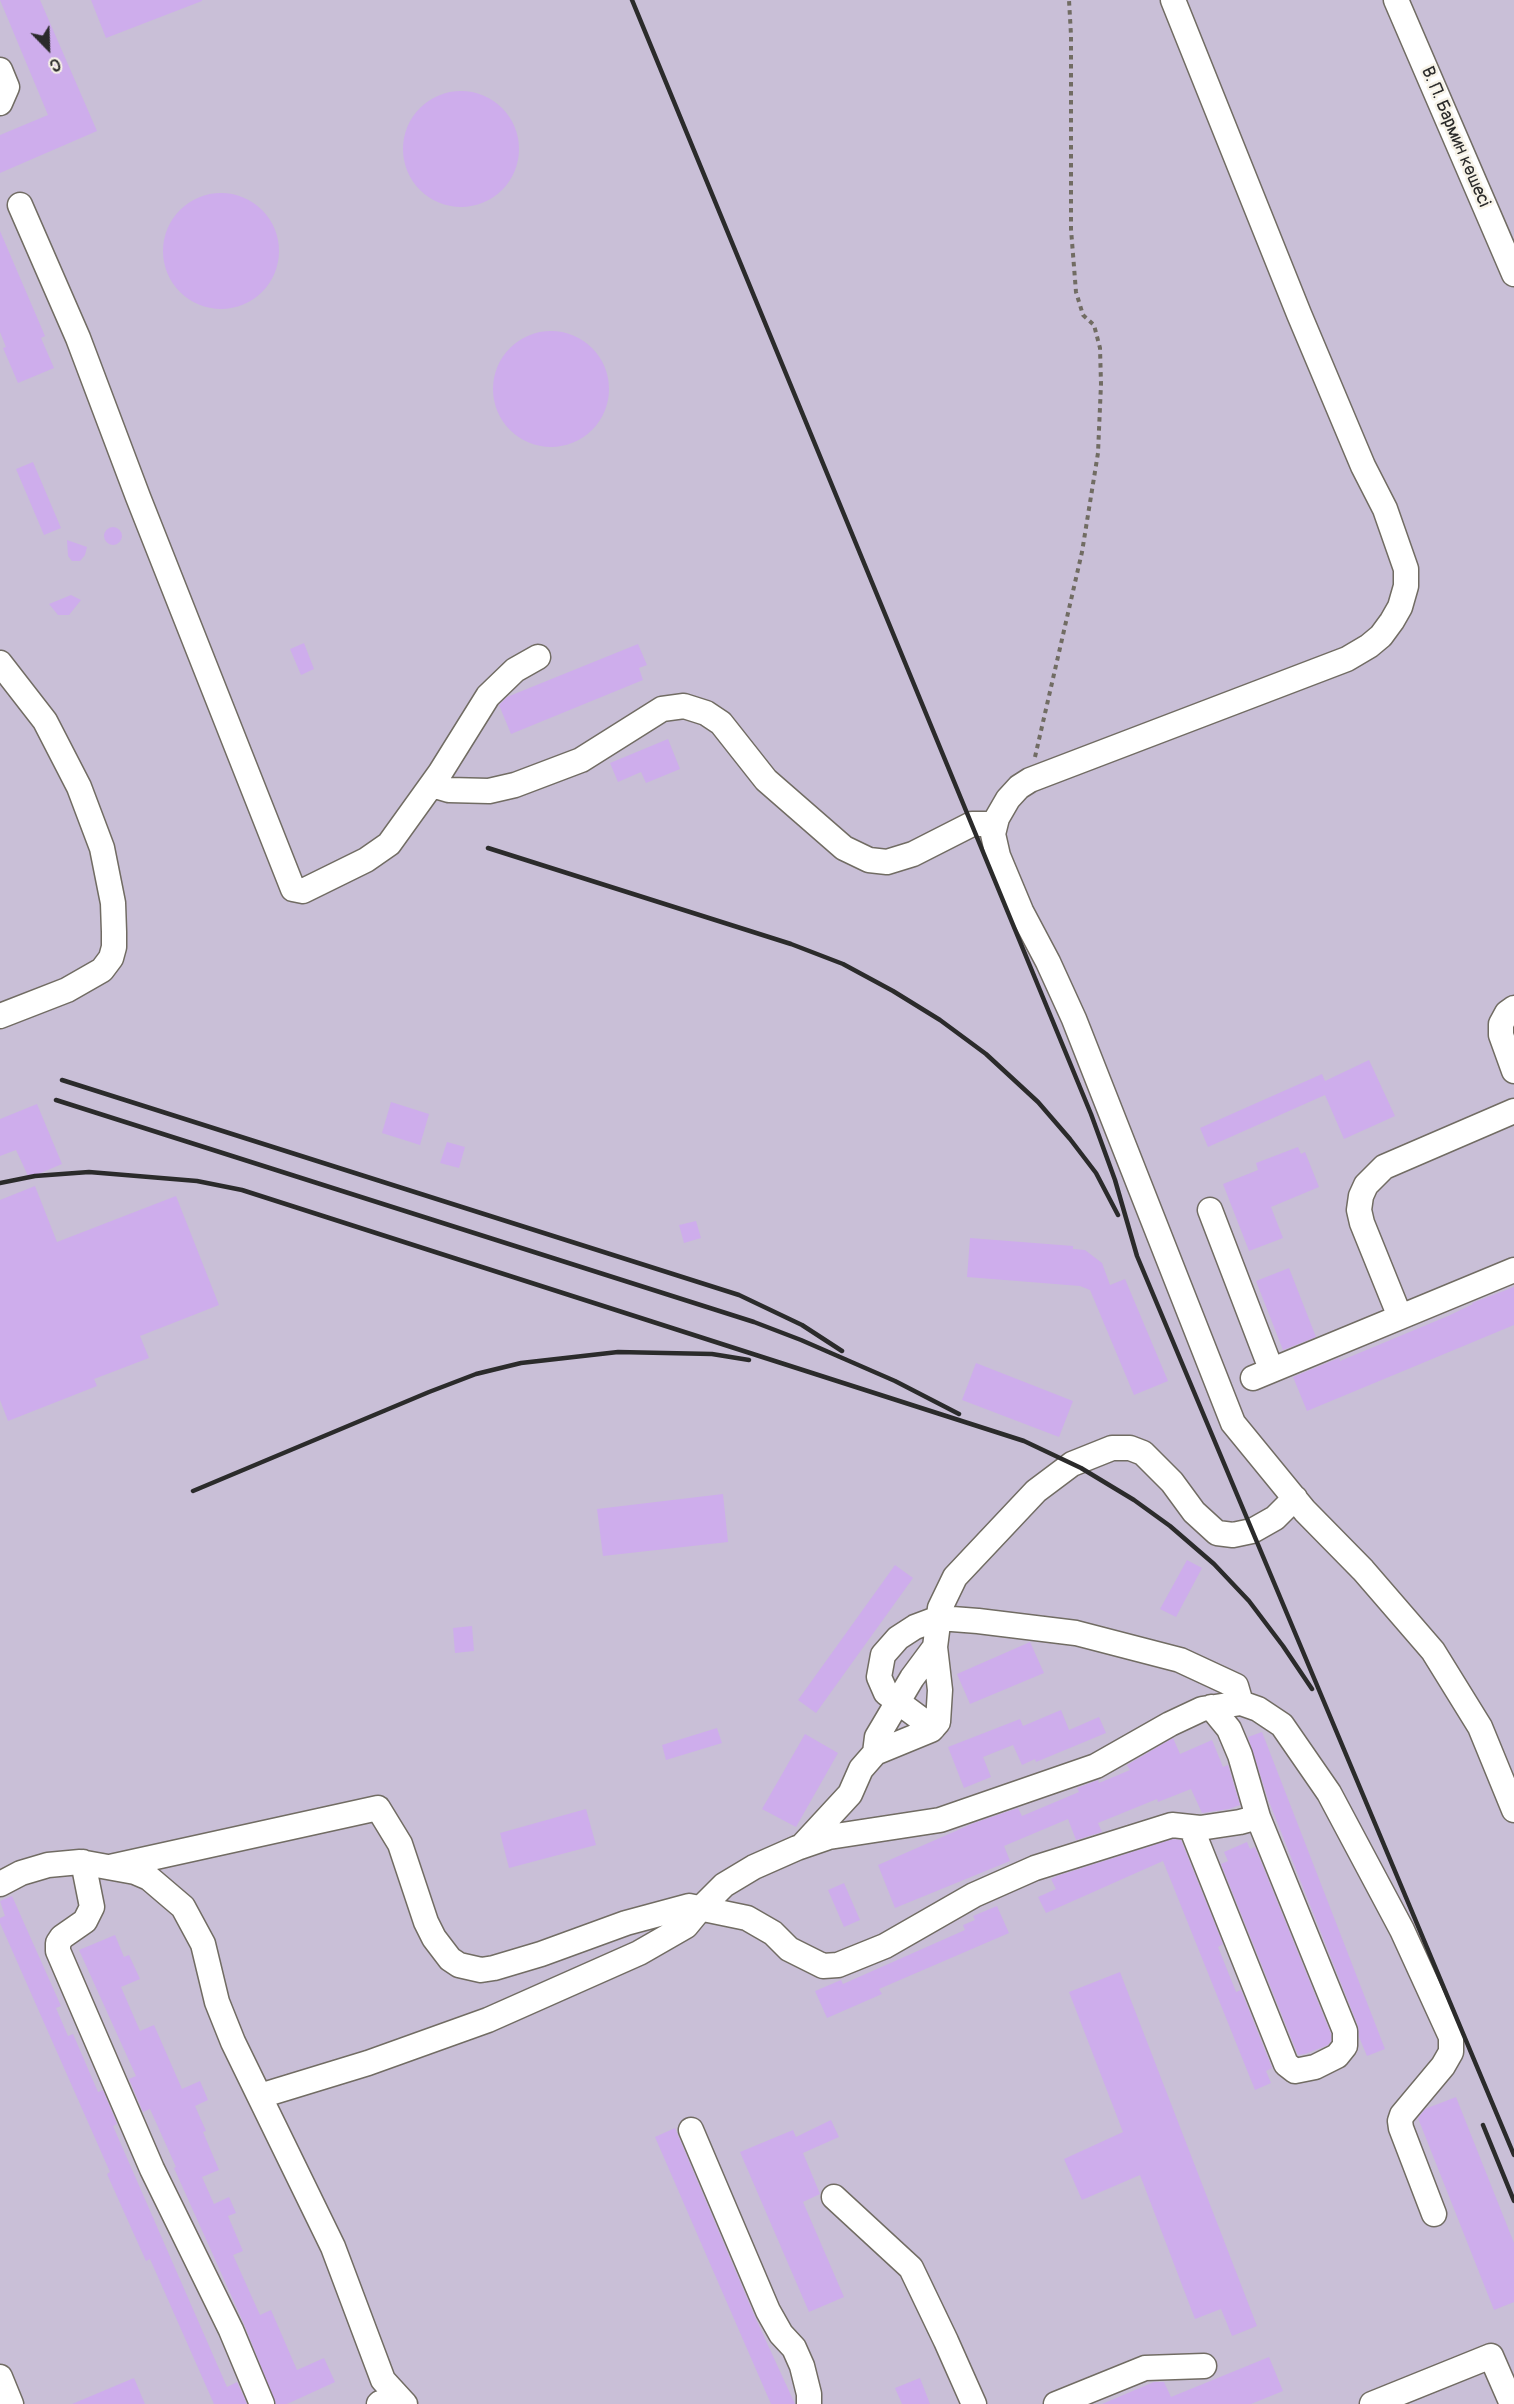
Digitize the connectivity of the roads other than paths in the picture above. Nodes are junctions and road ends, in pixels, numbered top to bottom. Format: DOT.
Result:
graph roads {
  1 [pos="1173,0"];
  2 [pos="1396,0"];
  3 [pos="0,70"];
  4 [pos="0,103"];
  5 [pos="20,205"];
  6 [pos="1514,274"];
  7 [pos="538,657"];
  8 [pos="0,663"];
  9 [pos="432,785"];
  10 [pos="995,824"];
  11 [pos="1514,1008"];
  12 [pos="0,1016"];
  13 [pos="1514,1071"];
  14 [pos="1514,1111"];
  15 [pos="1210,1210"];
  16 [pos="1514,1270"];
  17 [pos="1400,1317"];
  18 [pos="1295,1498"];
  19 [pos="939,1618"];
  20 [pos="935,1647"];
  21 [pos="898,1703"];
  22 [pos="1241,1703"];
  23 [pos="1211,1707"];
  24 [pos="933,1728"];
  25 [pos="875,1753"];
  26 [pos="1514,1809"];
  27 [pos="1258,1817"];
  28 [pos="1191,1827"];
  29 [pos="802,1846"];
  30 [pos="83,1862"];
  31 [pos="110,1867"];
  32 [pos="0,1884"];
  33 [pos="700,1909"];
  34 [pos="260,2096"];
  35 [pos="691,2130"];
  36 [pos="834,2197"];
  37 [pos="1434,2214"];
  38 [pos="1204,2366"];
  39 [pos="0,2377"];
  40 [pos="380,2398"];
  41 [pos="11,2404"];
  42 [pos="262,2404"];
  43 [pos="405,2404"];
  44 [pos="809,2404"];
  45 [pos="974,2404"];
  46 [pos="1056,2404"];
  47 [pos="1372,2404"];
  48 [pos="1512,2404"];
  1 -- 10 [label="street"];
  2 -- 6 [label="street, В. П. Бармин көшесі"];
  3 -- 4 [label="street"];
  5 -- 9 [label="street"];
  7 -- 9 [label="street"];
  8 -- 12 [label="street"];
  9 -- 10 [label="street"];
  10 -- 18 [label="street"];
  11 -- 13 [label="street"];
  14 -- 17 [label="street"];
  15 -- 17 [label="street"];
  16 -- 17 [label="street"];
  18 -- 19 [label="street"];
  18 -- 26 [label="street"];
  19 -- 20 [label="street"];
  19 -- 21 [label="street"];
  19 -- 22 [label="street"];
  20 -- 21 [label="street"];
  20 -- 24 [label="street"];
  21 -- 24 [label="street"];
  21 -- 25 [label="street"];
  22 -- 23 [label="street"];
  22 -- 37 [label="street"];
  23 -- 27 [label="street"];
  23 -- 29 [label="street"];
  24 -- 25 [label="street"];
  25 -- 29 [label="street"];
  27 -- 28 [label="street"];
  27 -- 28 [label="street"];
  28 -- 33 [label="street"];
  29 -- 33 [label="street"];
  30 -- 31 [label="street"];
  30 -- 32 [label="street"];
  30 -- 42 [label="street"];
  31 -- 33 [label="street"];
  31 -- 34 [label="street"];
  33 -- 34 [label="street"];
  34 -- 40 [label="street"];
  35 -- 44 [label="street"];
  36 -- 45 [label="street"];
  38 -- 46 [label="street"];
  39 -- 41 [label="street"];
  40 -- 43 [label="street"];
  47 -- 48 [label="street"];
}
